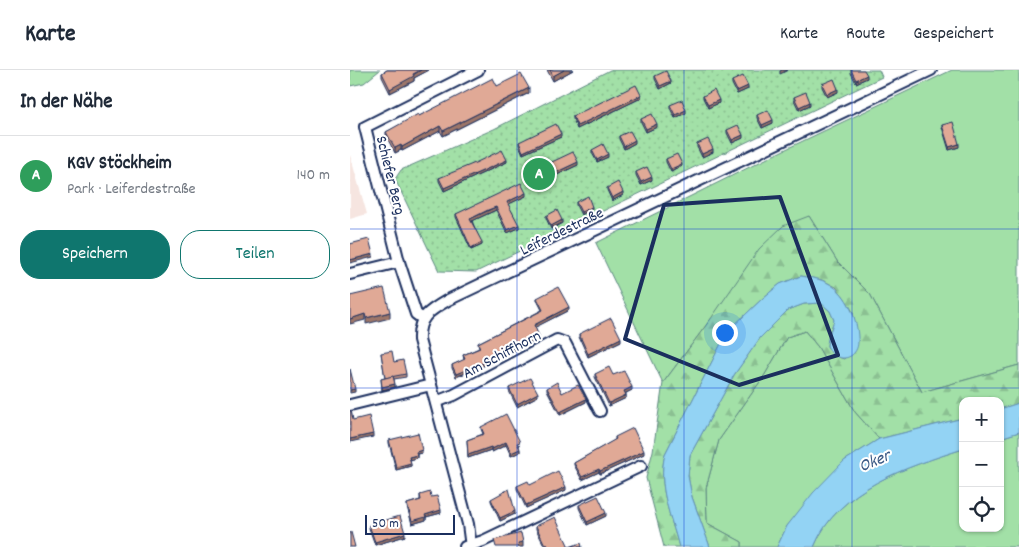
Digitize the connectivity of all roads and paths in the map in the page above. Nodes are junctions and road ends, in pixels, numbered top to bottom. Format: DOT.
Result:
graph roads {
  1 [pos="478,70"];
  2 [pos="931,70"];
  3 [pos="399,262"];
  4 [pos="350,274"];
  5 [pos="423,319"];
  6 [pos="431,385"];
  7 [pos="436,402"];
  8 [pos="350,406"];
  9 [pos="600,411"];
  10 [pos="641,466"];
  11 [pos="469,546"];
  1 -- 3 [label="street, Schiefer Berg"];
  2 -- 5 [label="street, Leiferdestraße"];
  3 -- 4 [label="street"];
  3 -- 5 [label="street, Schiefer Berg"];
  5 -- 6 [label="street"];
  6 -- 7 [label="street"];
  6 -- 8 [label="street"];
  7 -- 9 [label="street, Am Schiffhorn"];
  7 -- 11 [label="street"];
  10 -- 11 [label="street"];
}
